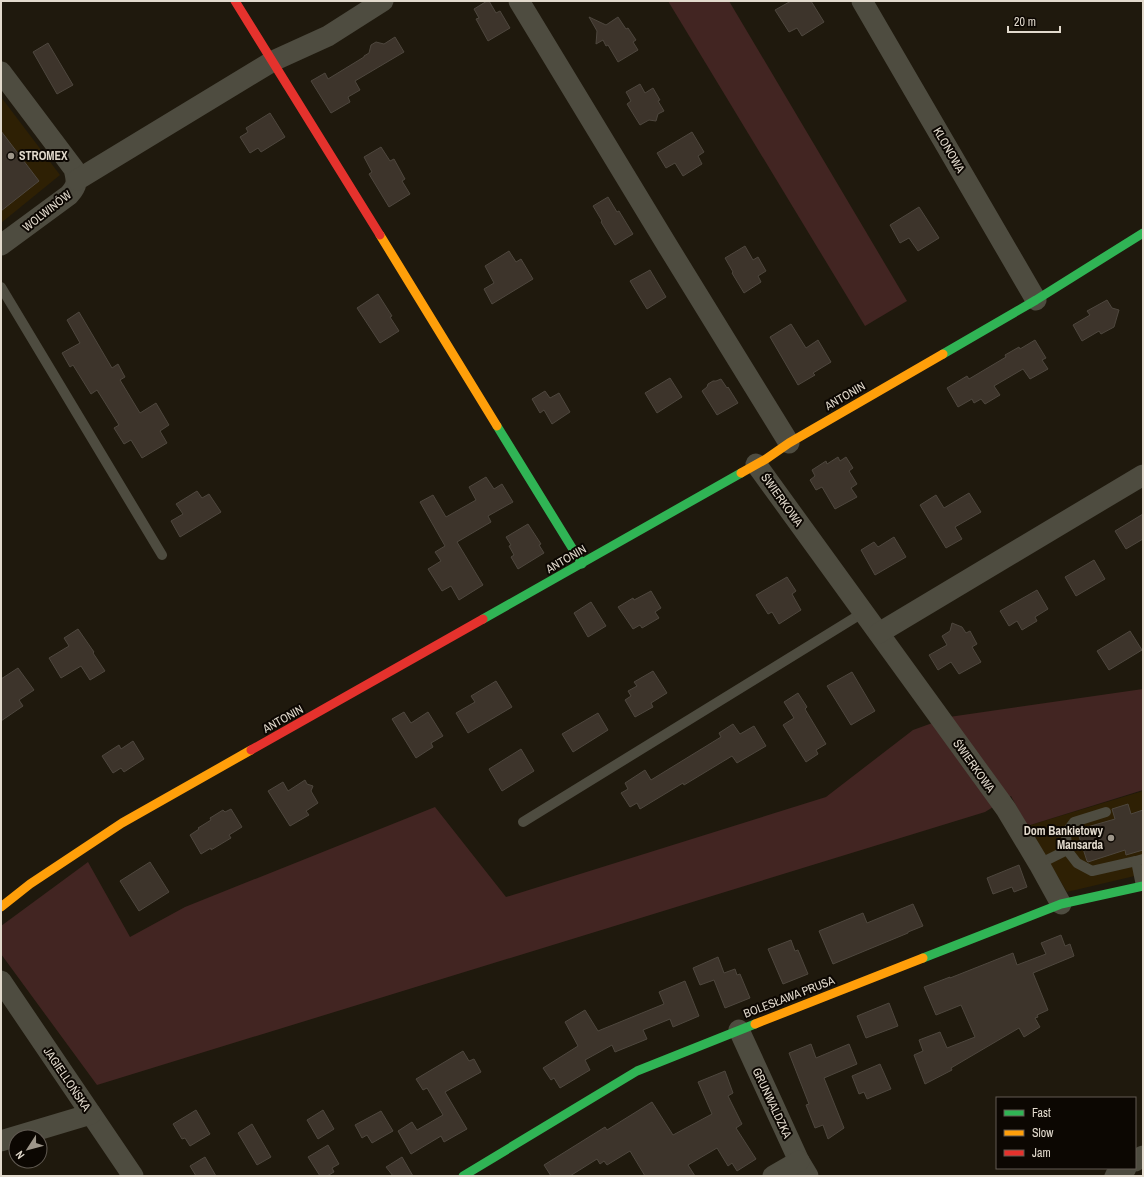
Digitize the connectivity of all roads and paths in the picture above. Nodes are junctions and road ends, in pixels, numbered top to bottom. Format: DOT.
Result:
graph roads {
  1 [pos="235,1"];
  2 [pos="383,1"];
  3 [pos="519,1"];
  4 [pos="862,1"];
  5 [pos="273,61"];
  6 [pos="1,72"];
  7 [pos="77,180"];
  8 [pos="1143,233"];
  9 [pos="1,245"];
  10 [pos="1,287"];
  11 [pos="1036,300"];
  12 [pos="789,443"];
  13 [pos="756,464"];
  14 [pos="1143,475"];
  15 [pos="162,555"];
  16 [pos="582,564"];
  17 [pos="864,612"];
  18 [pos="879,634"];
  19 [pos="1106,812"];
  20 [pos="523,822"];
  21 [pos="1068,850"];
  22 [pos="1140,860"];
  23 [pos="1039,864"];
  24 [pos="1142,886"];
  25 [pos="1060,904"];
  26 [pos="1,907"];
  27 [pos="1,981"];
  28 [pos="738,1030"];
  29 [pos="91,1114"];
  30 [pos="1,1141"];
  31 [pos="803,1168"];
  32 [pos="1125,1169"];
  33 [pos="133,1176"];
  34 [pos="463,1176"];
  35 [pos="773,1176"];
  36 [pos="1115,1176"];
  1 -- 5 [label="street"];
  2 -- 5 [label="street"];
  3 -- 12 [label="street"];
  4 -- 11 [label="street, KLONOWA"];
  5 -- 7 [label="street"];
  5 -- 16 [label="street"];
  6 -- 7 [label="street, WOLWINÓW"];
  7 -- 9 [label="street, WOLWINÓW"];
  8 -- 11 [label="street, ANTONIN"];
  10 -- 15 [label="lane"];
  11 -- 12 [label="street, ANTONIN"];
  12 -- 13 [label="street, ANTONIN"];
  13 -- 16 [label="street, ANTONIN"];
  13 -- 17 [label="street, ŚWIERKOWA"];
  14 -- 18 [label="street"];
  16 -- 26 [label="street, ANTONIN"];
  17 -- 18 [label="street, ŚWIERKOWA"];
  17 -- 20 [label="lane"];
  18 -- 23 [label="street, ŚWIERKOWA"];
  19 -- 21 [label="lane"];
  21 -- 22 [label="lane"];
  21 -- 23 [label="lane"];
  22 -- 24 [label="lane"];
  23 -- 25 [label="street, ŚWIERKOWA"];
  24 -- 25 [label="street, BOLESŁAWA PRUSA"];
  25 -- 28 [label="street, BOLESŁAWA PRUSA"];
  27 -- 29 [label="street, JAGIELLOŃSKA"];
  28 -- 31 [label="street, GRUNWALDZKA"];
  28 -- 34 [label="street, BOLESŁAWA PRUSA"];
  29 -- 30 [label="street"];
  29 -- 33 [label="street, JAGIELLOŃSKA"];
  31 -- 35 [label="street"];
  32 -- 36 [label="street"];
}
